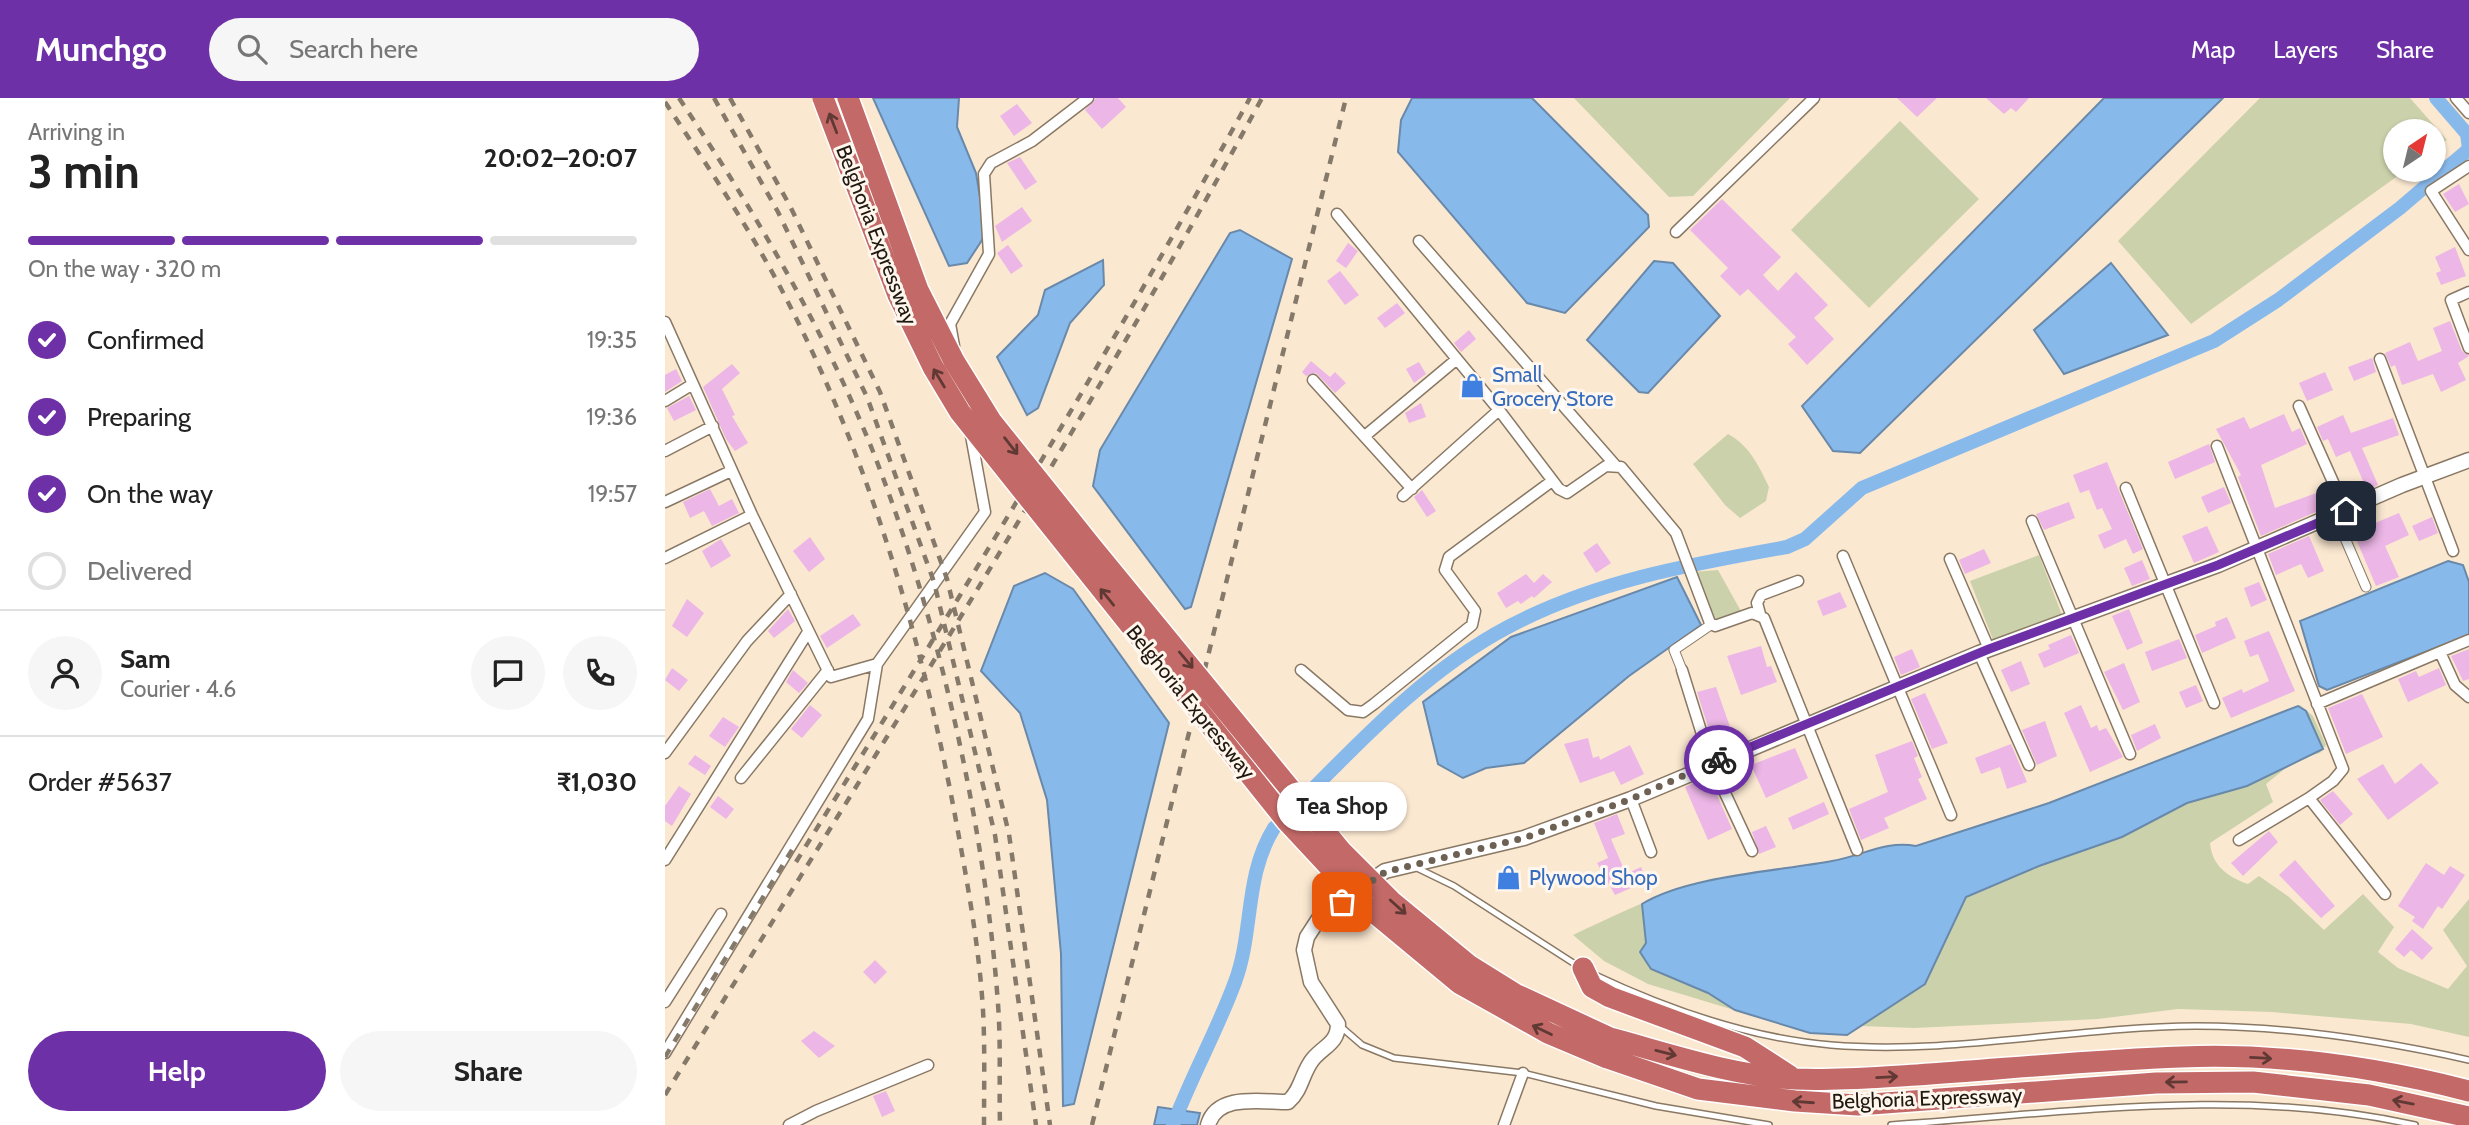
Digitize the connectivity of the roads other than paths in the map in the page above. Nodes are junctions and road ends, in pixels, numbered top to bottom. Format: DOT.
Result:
graph roads {
  1 [pos="823,98"];
  2 [pos="848,98"];
  3 [pos="1088,98"];
  4 [pos="1814,98"];
  5 [pos="2456,98"];
  6 [pos="2469,113"];
  7 [pos="2469,166"];
  8 [pos="1337,214"];
  9 [pos="1676,232"];
  10 [pos="1419,241"];
  11 [pos="2469,250"];
  12 [pos="2469,292"];
  13 [pos="665,322"];
  14 [pos="670,345"];
  15 [pos="2469,348"];
  16 [pos="1457,359"];
  17 [pos="2380,359"];
  18 [pos="1313,380"];
  19 [pos="693,384"];
  20 [pos="665,401"];
  21 [pos="2299,406"];
  22 [pos="1499,410"];
  23 [pos="713,426"];
  24 [pos="1366,435"];
  25 [pos="2217,446"];
  26 [pos="665,452"];
  27 [pos="2469,460"];
  28 [pos="1616,466"];
  29 [pos="731,471"];
  30 [pos="2426,477"];
  31 [pos="1552,481"];
  32 [pos="2126,488"];
  33 [pos="665,502"];
  34 [pos="2341,513"];
  35 [pos="752,515"];
  36 [pos="2032,522"];
  37 [pos="2257,547"];
  38 [pos="2453,551"];
  39 [pos="1843,556"];
  40 [pos="665,558"];
  41 [pos="1950,559"];
  42 [pos="1798,581"];
  43 [pos="2167,584"];
  44 [pos="2366,587"];
  45 [pos="791,594"];
  46 [pos="1760,614"];
  47 [pos="2070,618"];
  48 [pos="1712,624"];
  49 [pos="808,632"];
  50 [pos="2469,640"];
  51 [pos="1984,651"];
  52 [pos="2440,652"];
  53 [pos="877,664"];
  54 [pos="828,670"];
  55 [pos="1301,670"];
  56 [pos="1682,670"];
  57 [pos="1899,686"];
  58 [pos="2469,697"];
  59 [pos="2214,703"];
  60 [pos="2317,704"];
  61 [pos="1805,725"];
  62 [pos="665,753"];
  63 [pos="2130,754"];
  64 [pos="1711,763"];
  65 [pos="2029,765"];
  66 [pos="740,778"];
  67 [pos="2309,798"];
  68 [pos="1631,799"];
  69 [pos="1951,815"];
  70 [pos="2239,840"];
  71 [pos="1857,850"];
  72 [pos="1752,851"];
  73 [pos="1651,852"];
  74 [pos="665,860"];
  75 [pos="1399,867"];
  76 [pos="2385,894"];
  77 [pos="721,914"];
  78 [pos="1583,968"];
  79 [pos="665,1002"];
  80 [pos="1338,1024"];
  81 [pos="1607,1048"];
  82 [pos="665,1053"];
  83 [pos="2469,1060"];
  84 [pos="928,1065"];
  85 [pos="2043,1066"];
  86 [pos="1523,1073"];
  87 [pos="1794,1079"];
  88 [pos="2469,1091"];
  89 [pos="2047,1092"];
  90 [pos="2469,1117"];
  91 [pos="789,1125"];
  92 [pos="1207,1125"];
  93 [pos="1504,1125"];
  94 [pos="1769,1125"];
  95 [pos="1891,1125"];
  96 [pos="2415,1125"];
  81 -- 1 [label="highway, Belghoria Expressway, one-way, bridge"];
  2 -- 81 [label="highway, Belghoria Expressway, one-way, bridge"];
  3 -- 53 [label="street"];
  4 -- 9 [label="street"];
  5 -- 6 [label="street"];
  7 -- 11 [label="street"];
  8 -- 16 [label="street"];
  10 -- 28 [label="street"];
  12 -- 15 [label="street"];
  13 -- 14 [label="street"];
  14 -- 19 [label="street"];
  16 -- 22 [label="street"];
  16 -- 24 [label="street"];
  17 -- 30 [label="street"];
  18 -- 24 [label="street"];
  19 -- 20 [label="street"];
  19 -- 23 [label="street"];
  21 -- 34 [label="street"];
  22 -- 24 [label="street"];
  22 -- 31 [label="street"];
  23 -- 26 [label="street"];
  23 -- 29 [label="street"];
  25 -- 37 [label="street"];
  27 -- 30 [label="street"];
  28 -- 31 [label="street"];
  28 -- 48 [label="street"];
  29 -- 33 [label="street"];
  29 -- 35 [label="street"];
  30 -- 34 [label="street"];
  30 -- 38 [label="street"];
  31 -- 55 [label="street"];
  32 -- 43 [label="street"];
  34 -- 37 [label="street"];
  34 -- 44 [label="street"];
  35 -- 40 [label="street"];
  35 -- 45 [label="street"];
  36 -- 47 [label="street"];
  37 -- 43 [label="street"];
  37 -- 60 [label="street"];
  39 -- 57 [label="street"];
  41 -- 51 [label="street"];
  42 -- 46 [label="street"];
  43 -- 47 [label="street"];
  43 -- 59 [label="street"];
  45 -- 49 [label="street"];
  45 -- 62 [label="street"];
  46 -- 48 [label="street"];
  46 -- 61 [label="street"];
  47 -- 51 [label="street"];
  47 -- 63 [label="street"];
  48 -- 56 [label="street"];
  49 -- 54 [label="street"];
  49 -- 74 [label="street"];
  50 -- 52 [label="street"];
  51 -- 57 [label="street"];
  51 -- 65 [label="street"];
  52 -- 58 [label="street"];
  52 -- 60 [label="street"];
  53 -- 54 [label="street"];
  53 -- 82 [label="street"];
  54 -- 66 [label="street"];
  56 -- 64 [label="street"];
  57 -- 61 [label="street"];
  57 -- 69 [label="street"];
  60 -- 67 [label="street"];
  61 -- 64 [label="street"];
  61 -- 71 [label="street"];
  64 -- 68 [label="street"];
  64 -- 72 [label="street"];
  67 -- 70 [label="street"];
  67 -- 76 [label="street"];
  68 -- 73 [label="street"];
  68 -- 75 [label="street"];
  75 -- 78 [label="lane"];
  75 -- 80 [label="street"];
  77 -- 79 [label="street"];
  78 -- 83 [label="lane"];
  78 -- 87 [label="highway"];
  80 -- 86 [label="lane"];
  80 -- 92 [label="street"];
  81 -- 87 [label="highway, Belghoria Expressway, one-way"];
  89 -- 81 [label="highway, Belghoria Expressway, one-way"];
  84 -- 91 [label="street"];
  87 -- 85 [label="highway, Belghoria Expressway, one-way"];
  85 -- 88 [label="highway, Belghoria Expressway, one-way"];
  85 -- 89 [label="highway"];
  86 -- 93 [label="street"];
  86 -- 94 [label="lane"];
  90 -- 89 [label="highway, Belghoria Expressway, one-way"];
  95 -- 96 [label="lane"];
}
